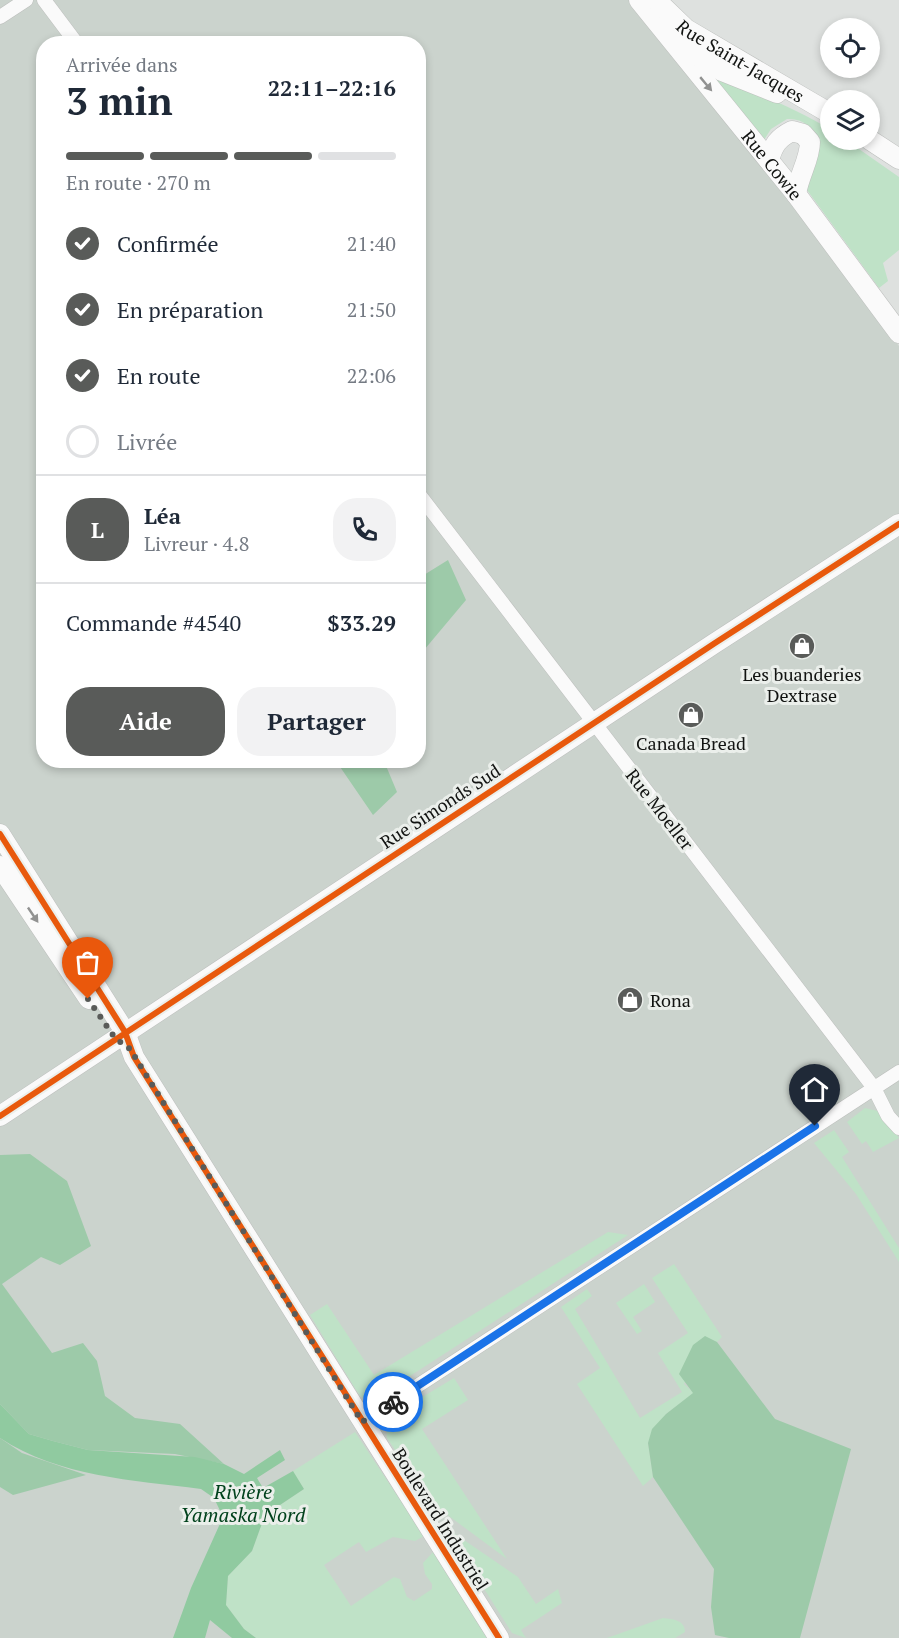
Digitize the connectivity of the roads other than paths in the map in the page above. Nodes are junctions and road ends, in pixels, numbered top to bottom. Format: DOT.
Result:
graph roads {
  1 [pos="26,0"];
  2 [pos="44,0"];
  3 [pos="639,0"];
  4 [pos="656,0"];
  5 [pos="0,17"];
  6 [pos="656,22"];
  7 [pos="71,36"];
  8 [pos="820,109"];
  9 [pos="820,111"];
  10 [pos="880,147"];
  11 [pos="899,159"];
  12 [pos="769,160"];
  13 [pos="796,194"];
  14 [pos="899,333"];
  15 [pos="426,503"];
  16 [pos="899,524"];
  17 [pos="594,723"];
  18 [pos="0,834"];
  19 [pos="0,866"];
  20 [pos="123,1040"];
  21 [pos="899,1072"];
  22 [pos="874,1088"];
  23 [pos="0,1116"];
  24 [pos="899,1128"];
  25 [pos="362,1422"];
  26 [pos="499,1638"];
  1 -- 5 [label="street"];
  2 -- 7 [label="street"];
  3 -- 6 [label="street, Rue Cowie"];
  4 -- 8 [label="street, Rue Saint-Jacques"];
  6 -- 9 [label="street, Rue Saint-Jacques"];
  6 -- 12 [label="street, Rue Cowie, one-way"];
  10 -- 11 [label="street"];
  12 -- 13 [label="street, Rue Cowie"];
  12 -- 13 [label="street"];
  13 -- 14 [label="street, Rue Cowie"];
  15 -- 17 [label="street, Rue Moeller"];
  16 -- 17 [label="street, Rue Simonds Sud"];
  17 -- 20 [label="street, Rue Simonds Sud"];
  17 -- 22 [label="street, Rue Moeller"];
  18 -- 20 [label="street, Boulevard Industriel"];
  19 -- 20 [label="street, Boulevard Industriel, one-way"];
  20 -- 23 [label="street, Rue Simonds Sud"];
  20 -- 25 [label="street, Boulevard Industriel"];
  21 -- 22 [label="street"];
  22 -- 24 [label="street, Rue Moeller"];
  22 -- 25 [label="street"];
  25 -- 26 [label="street, Boulevard Industriel"];
}
